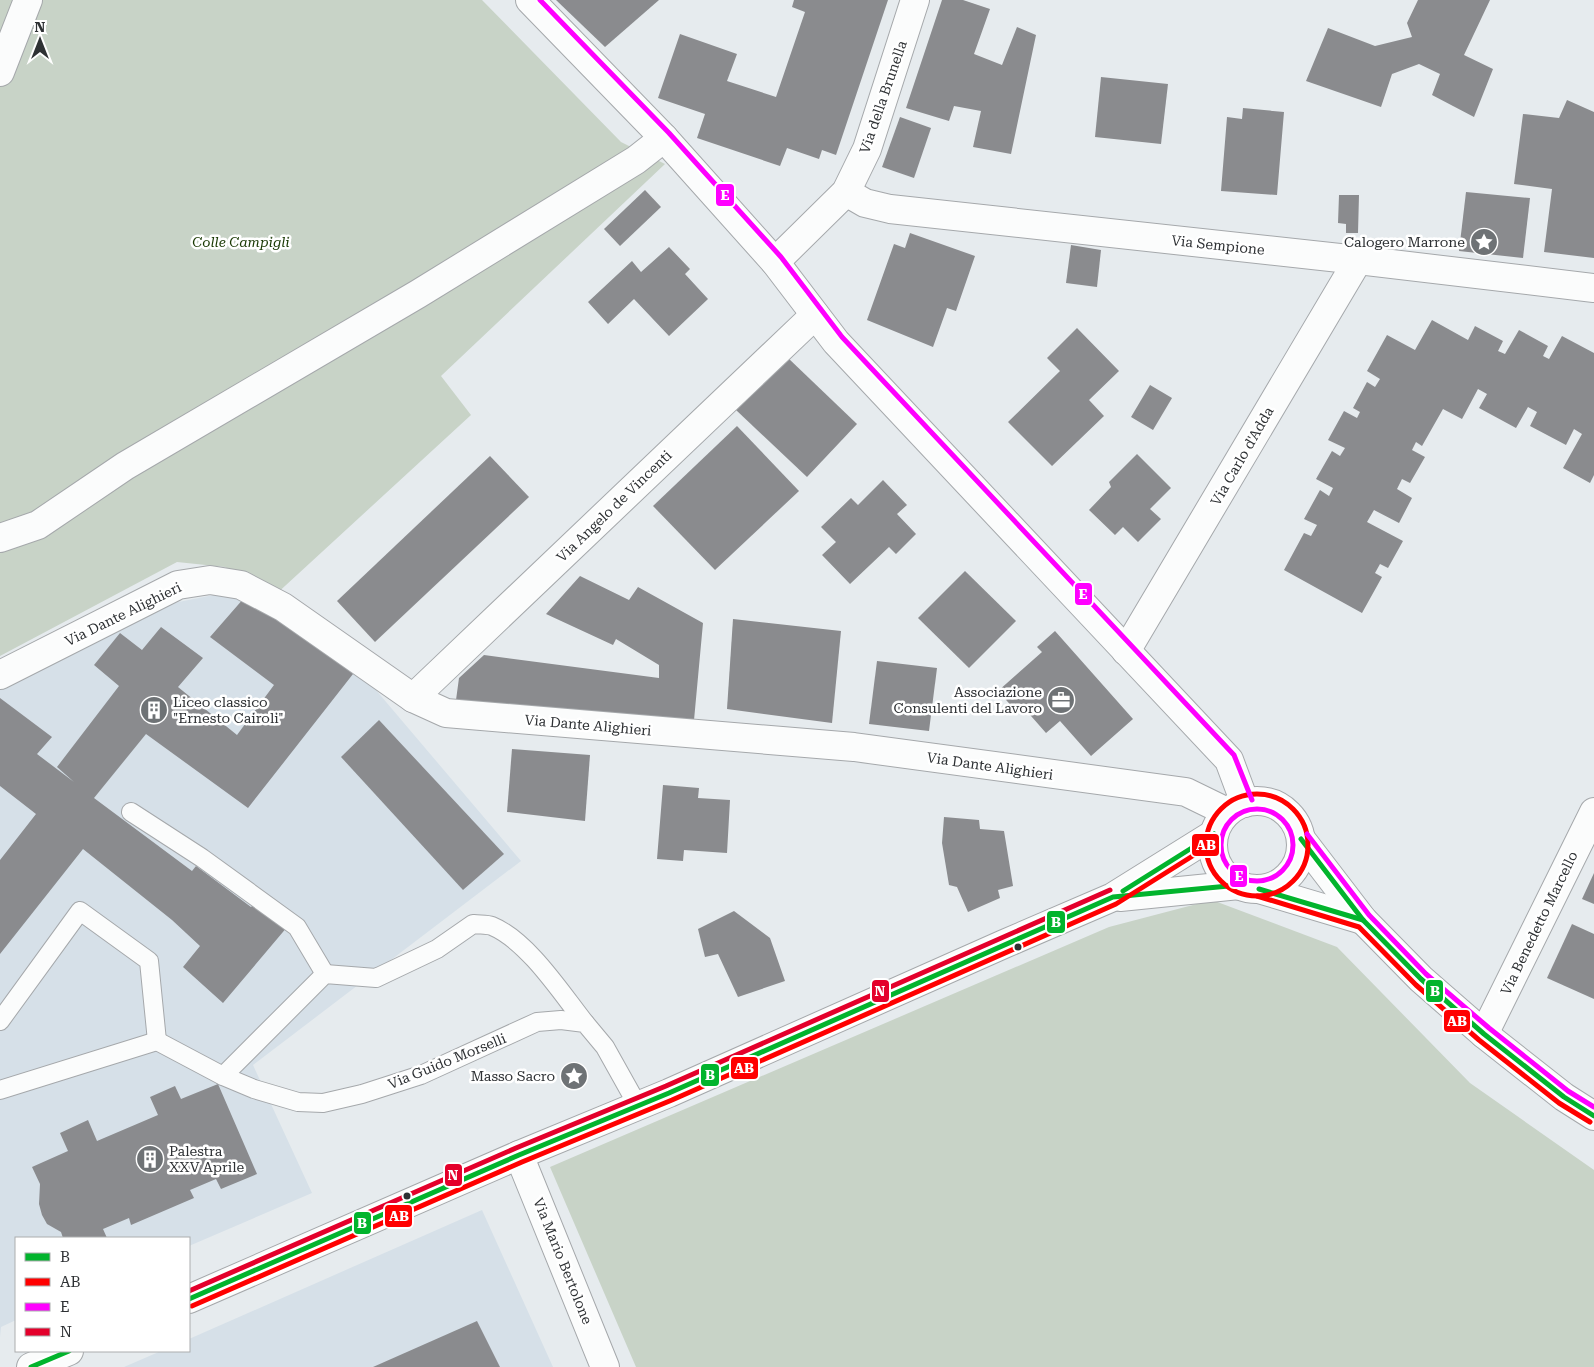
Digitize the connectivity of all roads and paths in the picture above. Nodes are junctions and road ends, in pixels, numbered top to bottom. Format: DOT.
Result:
graph roads {
  1 [pos="28,0"];
  2 [pos="530,0"];
  3 [pos="915,0"];
  4 [pos="0,72"];
  5 [pos="664,138"];
  6 [pos="846,192"];
  7 [pos="1358,260"];
  8 [pos="775,262"];
  9 [pos="1594,288"];
  10 [pos="815,314"];
  11 [pos="0,538"];
  12 [pos="1126,651"];
  13 [pos="0,675"];
  14 [pos="413,698"];
  15 [pos="131,812"];
  16 [pos="1594,812"];
  17 [pos="1229,816"];
  18 [pos="1301,839"];
  19 [pos="1249,887"];
  20 [pos="1113,897"];
  21 [pos="1363,920"];
  22 [pos="325,974"];
  23 [pos="0,1021"];
  24 [pos="585,1023"];
  25 [pos="1484,1034"];
  26 [pos="157,1041"];
  27 [pos="223,1076"];
  28 [pos="0,1090"];
  29 [pos="638,1106"];
  30 [pos="1594,1116"];
  31 [pos="520,1155"];
  32 [pos="190,1299"];
  33 [pos="67,1352"];
  34 [pos="31,1367"];
  35 [pos="605,1367"];
  1 -- 4 [label="street"];
  2 -- 5 [label="street"];
  3 -- 6 [label="street, Via della Brunella"];
  5 -- 8 [label="street"];
  5 -- 11 [label="street"];
  6 -- 7 [label="street, Via Sempione"];
  6 -- 8 [label="street, Via della Brunella"];
  7 -- 9 [label="street, Via Sempione"];
  7 -- 12 [label="street, Via Carlo d'Adda"];
  8 -- 10 [label="street"];
  10 -- 12 [label="street"];
  10 -- 14 [label="street, Via Angelo de Vincenti"];
  12 -- 17 [label="street"];
  13 -- 14 [label="street, Via Dante Alighieri"];
  14 -- 17 [label="street, Via Dante Alighieri"];
  15 -- 22 [label="lane"];
  16 -- 25 [label="street, Via Benedetto Marcello"];
  17 -- 18 [label="street"];
  17 -- 19 [label="street"];
  17 -- 20 [label="street"];
  18 -- 19 [label="street"];
  18 -- 21 [label="street"];
  19 -- 20 [label="street"];
  19 -- 21 [label="street"];
  20 -- 29 [label="street"];
  21 -- 25 [label="street"];
  22 -- 24 [label="lane"];
  22 -- 27 [label="lane"];
  23 -- 26 [label="lane"];
  24 -- 27 [label="lane, Via Guido Morselli"];
  24 -- 29 [label="lane"];
  25 -- 30 [label="street"];
  26 -- 27 [label="lane, Via Guido Morselli"];
  26 -- 28 [label="lane"];
  29 -- 31 [label="street"];
  31 -- 32 [label="street"];
  31 -- 35 [label="street, Via Mario Bertolone"];
  33 -- 34 [label="street"];
}
